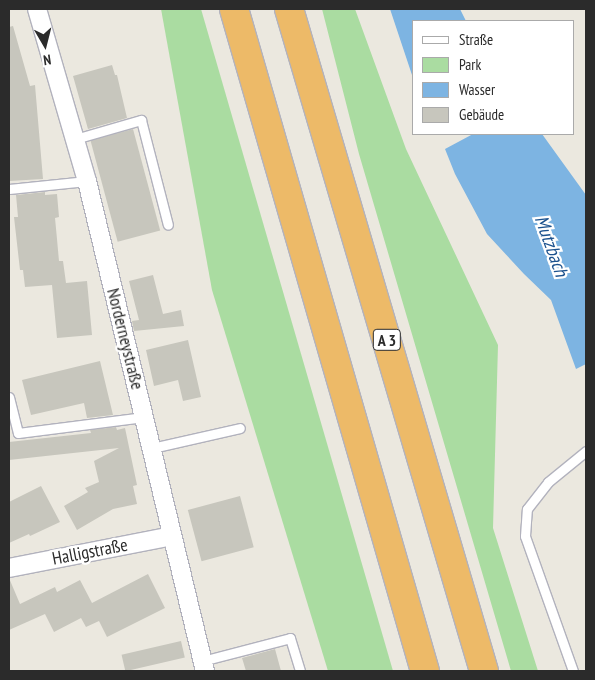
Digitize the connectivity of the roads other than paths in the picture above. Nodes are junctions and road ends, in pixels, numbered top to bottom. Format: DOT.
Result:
graph roads {
  1 [pos="37,9"];
  2 [pos="234,9"];
  3 [pos="289,9"];
  4 [pos="75,139"];
  5 [pos="87,181"];
  6 [pos="9,189"];
  7 [pos="168,225"];
  8 [pos="9,397"];
  9 [pos="144,416"];
  10 [pos="240,428"];
  11 [pos="152,448"];
  12 [pos="586,450"];
  13 [pos="172,536"];
  14 [pos="9,568"];
  15 [pos="204,666"];
  16 [pos="300,671"];
  17 [pos="425,671"];
  18 [pos="484,671"];
  19 [pos="573,671"];
  1 -- 4 [label="street, Norderneystraße"];
  2 -- 17 [label="highway"];
  3 -- 18 [label="highway, A 3"];
  4 -- 5 [label="street, Norderneystraße"];
  4 -- 7 [label="lane"];
  5 -- 6 [label="lane"];
  5 -- 9 [label="street, Norderneystraße"];
  8 -- 9 [label="lane"];
  9 -- 11 [label="street, Norderneystraße"];
  10 -- 11 [label="lane"];
  11 -- 13 [label="street, Norderneystraße"];
  12 -- 19 [label="lane"];
  13 -- 14 [label="street, Halligstraße"];
  13 -- 15 [label="street, Norderneystraße"];
  15 -- 16 [label="lane"];
}
